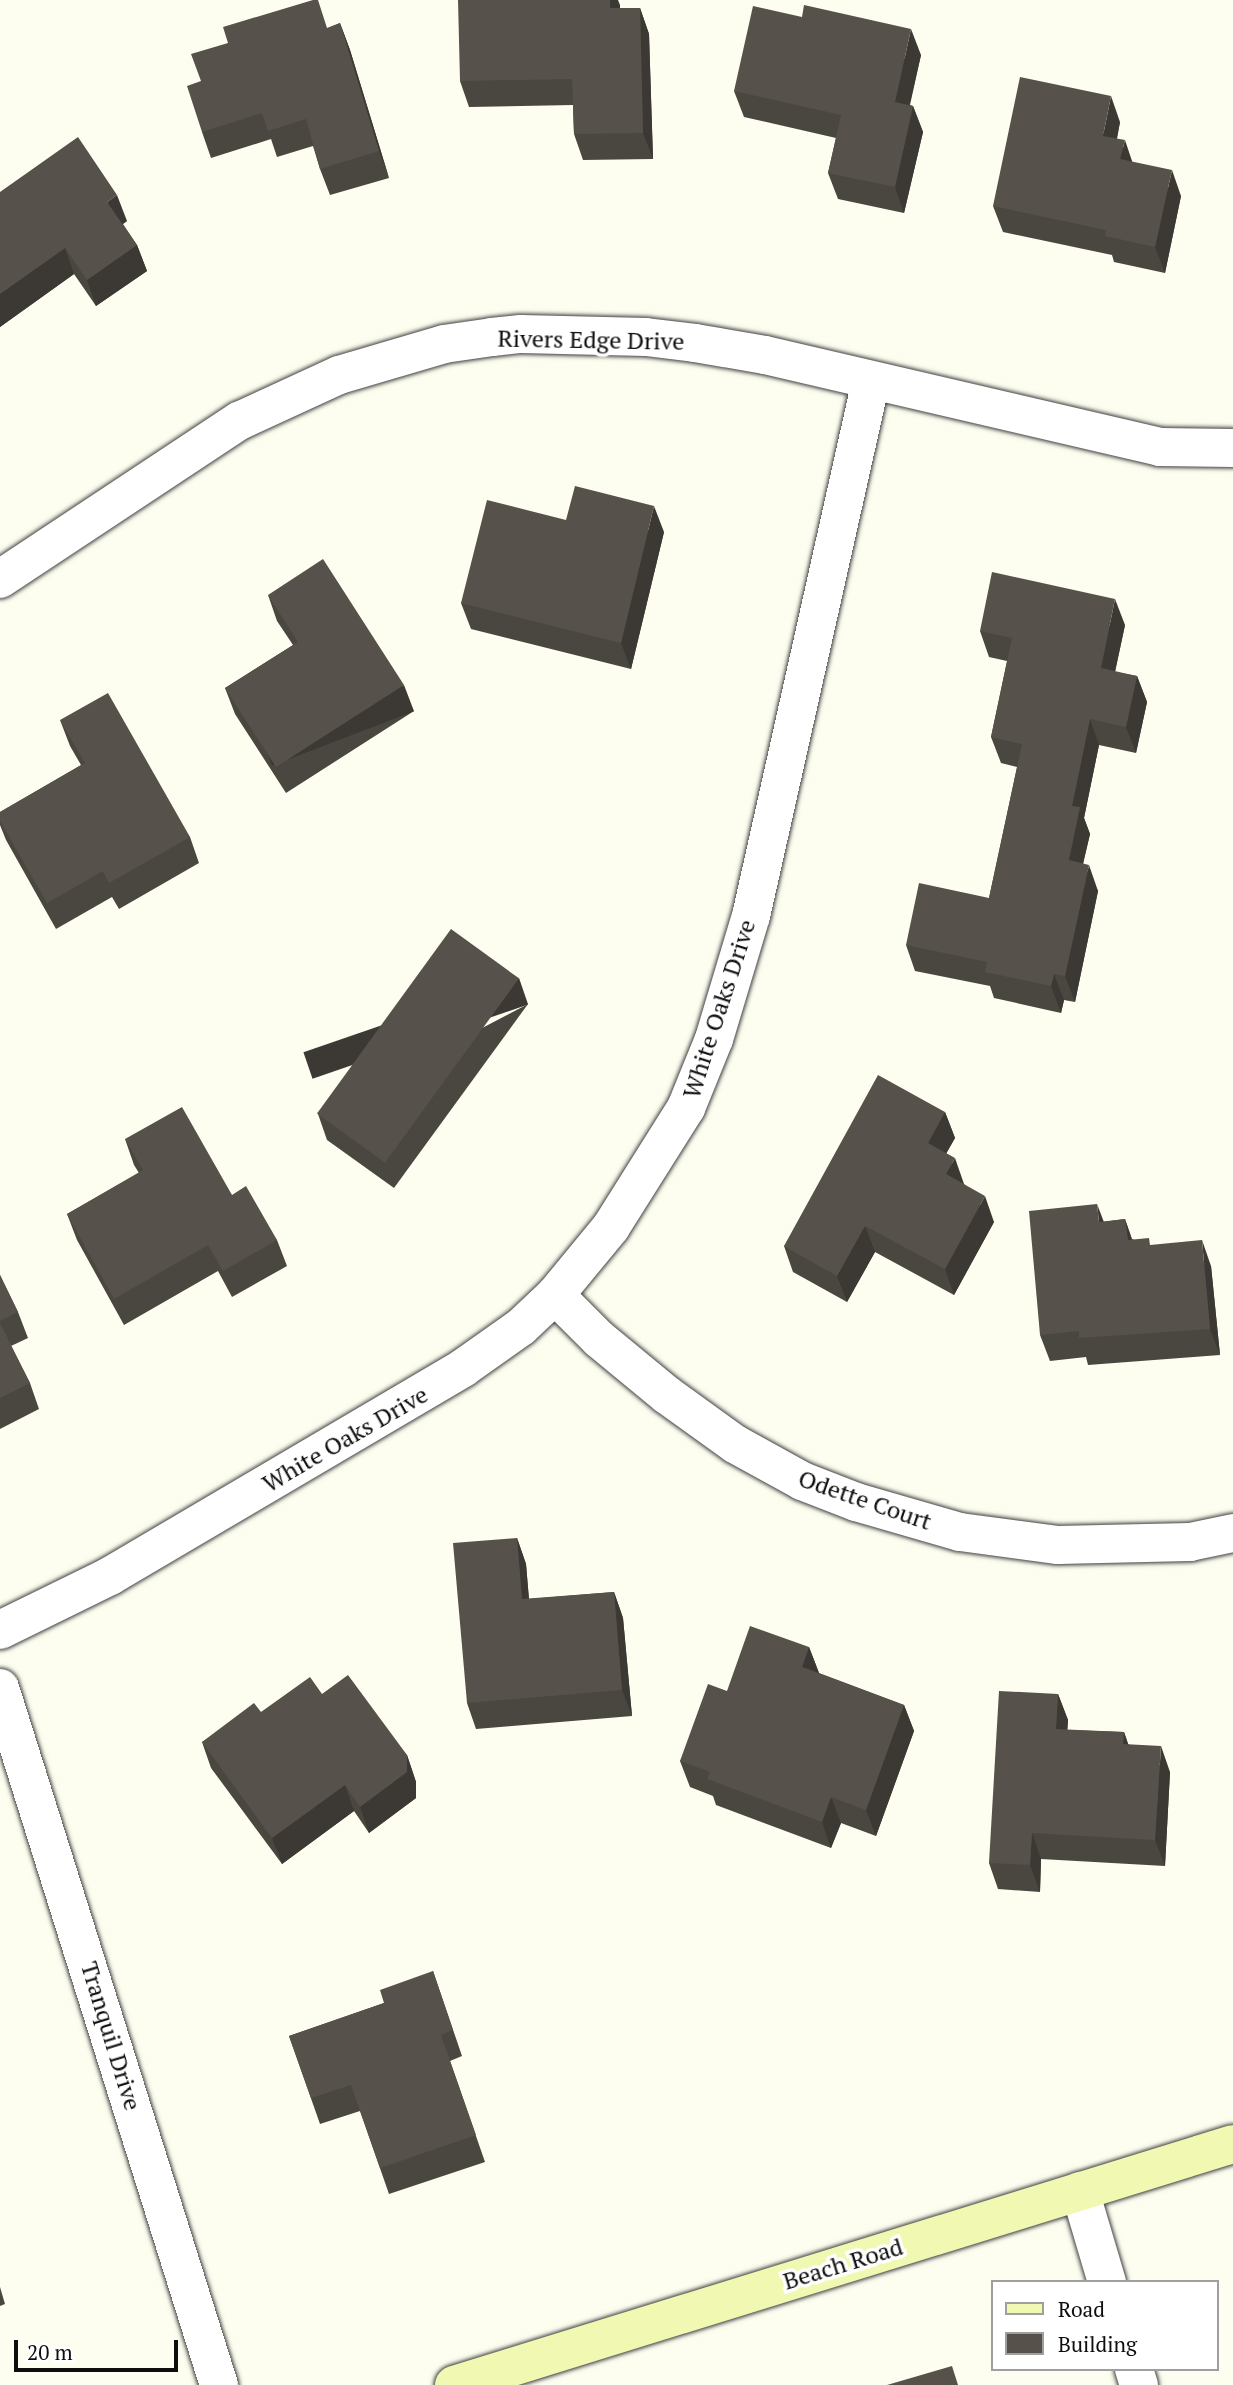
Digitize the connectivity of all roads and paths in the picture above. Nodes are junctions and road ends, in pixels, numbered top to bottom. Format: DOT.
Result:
graph roads {
  1 [pos="872,381"];
  2 [pos="1233,448"];
  3 [pos="0,579"];
  4 [pos="555,1296"];
  5 [pos="1233,1533"];
  6 [pos="0,1630"];
  7 [pos="0,1688"];
  8 [pos="1233,2144"];
  9 [pos="1080,2191"];
  10 [pos="1106,2280"];
  11 [pos="219,2385"];
  12 [pos="454,2385"];
  1 -- 2 [label="street, Rivers Edge Drive"];
  1 -- 3 [label="street, Rivers Edge Drive"];
  1 -- 4 [label="street, White Oaks Drive"];
  4 -- 5 [label="street, Odette Court"];
  4 -- 6 [label="street, White Oaks Drive"];
  7 -- 11 [label="street, Tranquil Drive"];
  8 -- 9 [label="street, Beach Road"];
  9 -- 10 [label="street"];
  9 -- 12 [label="street, Beach Road"];
}
